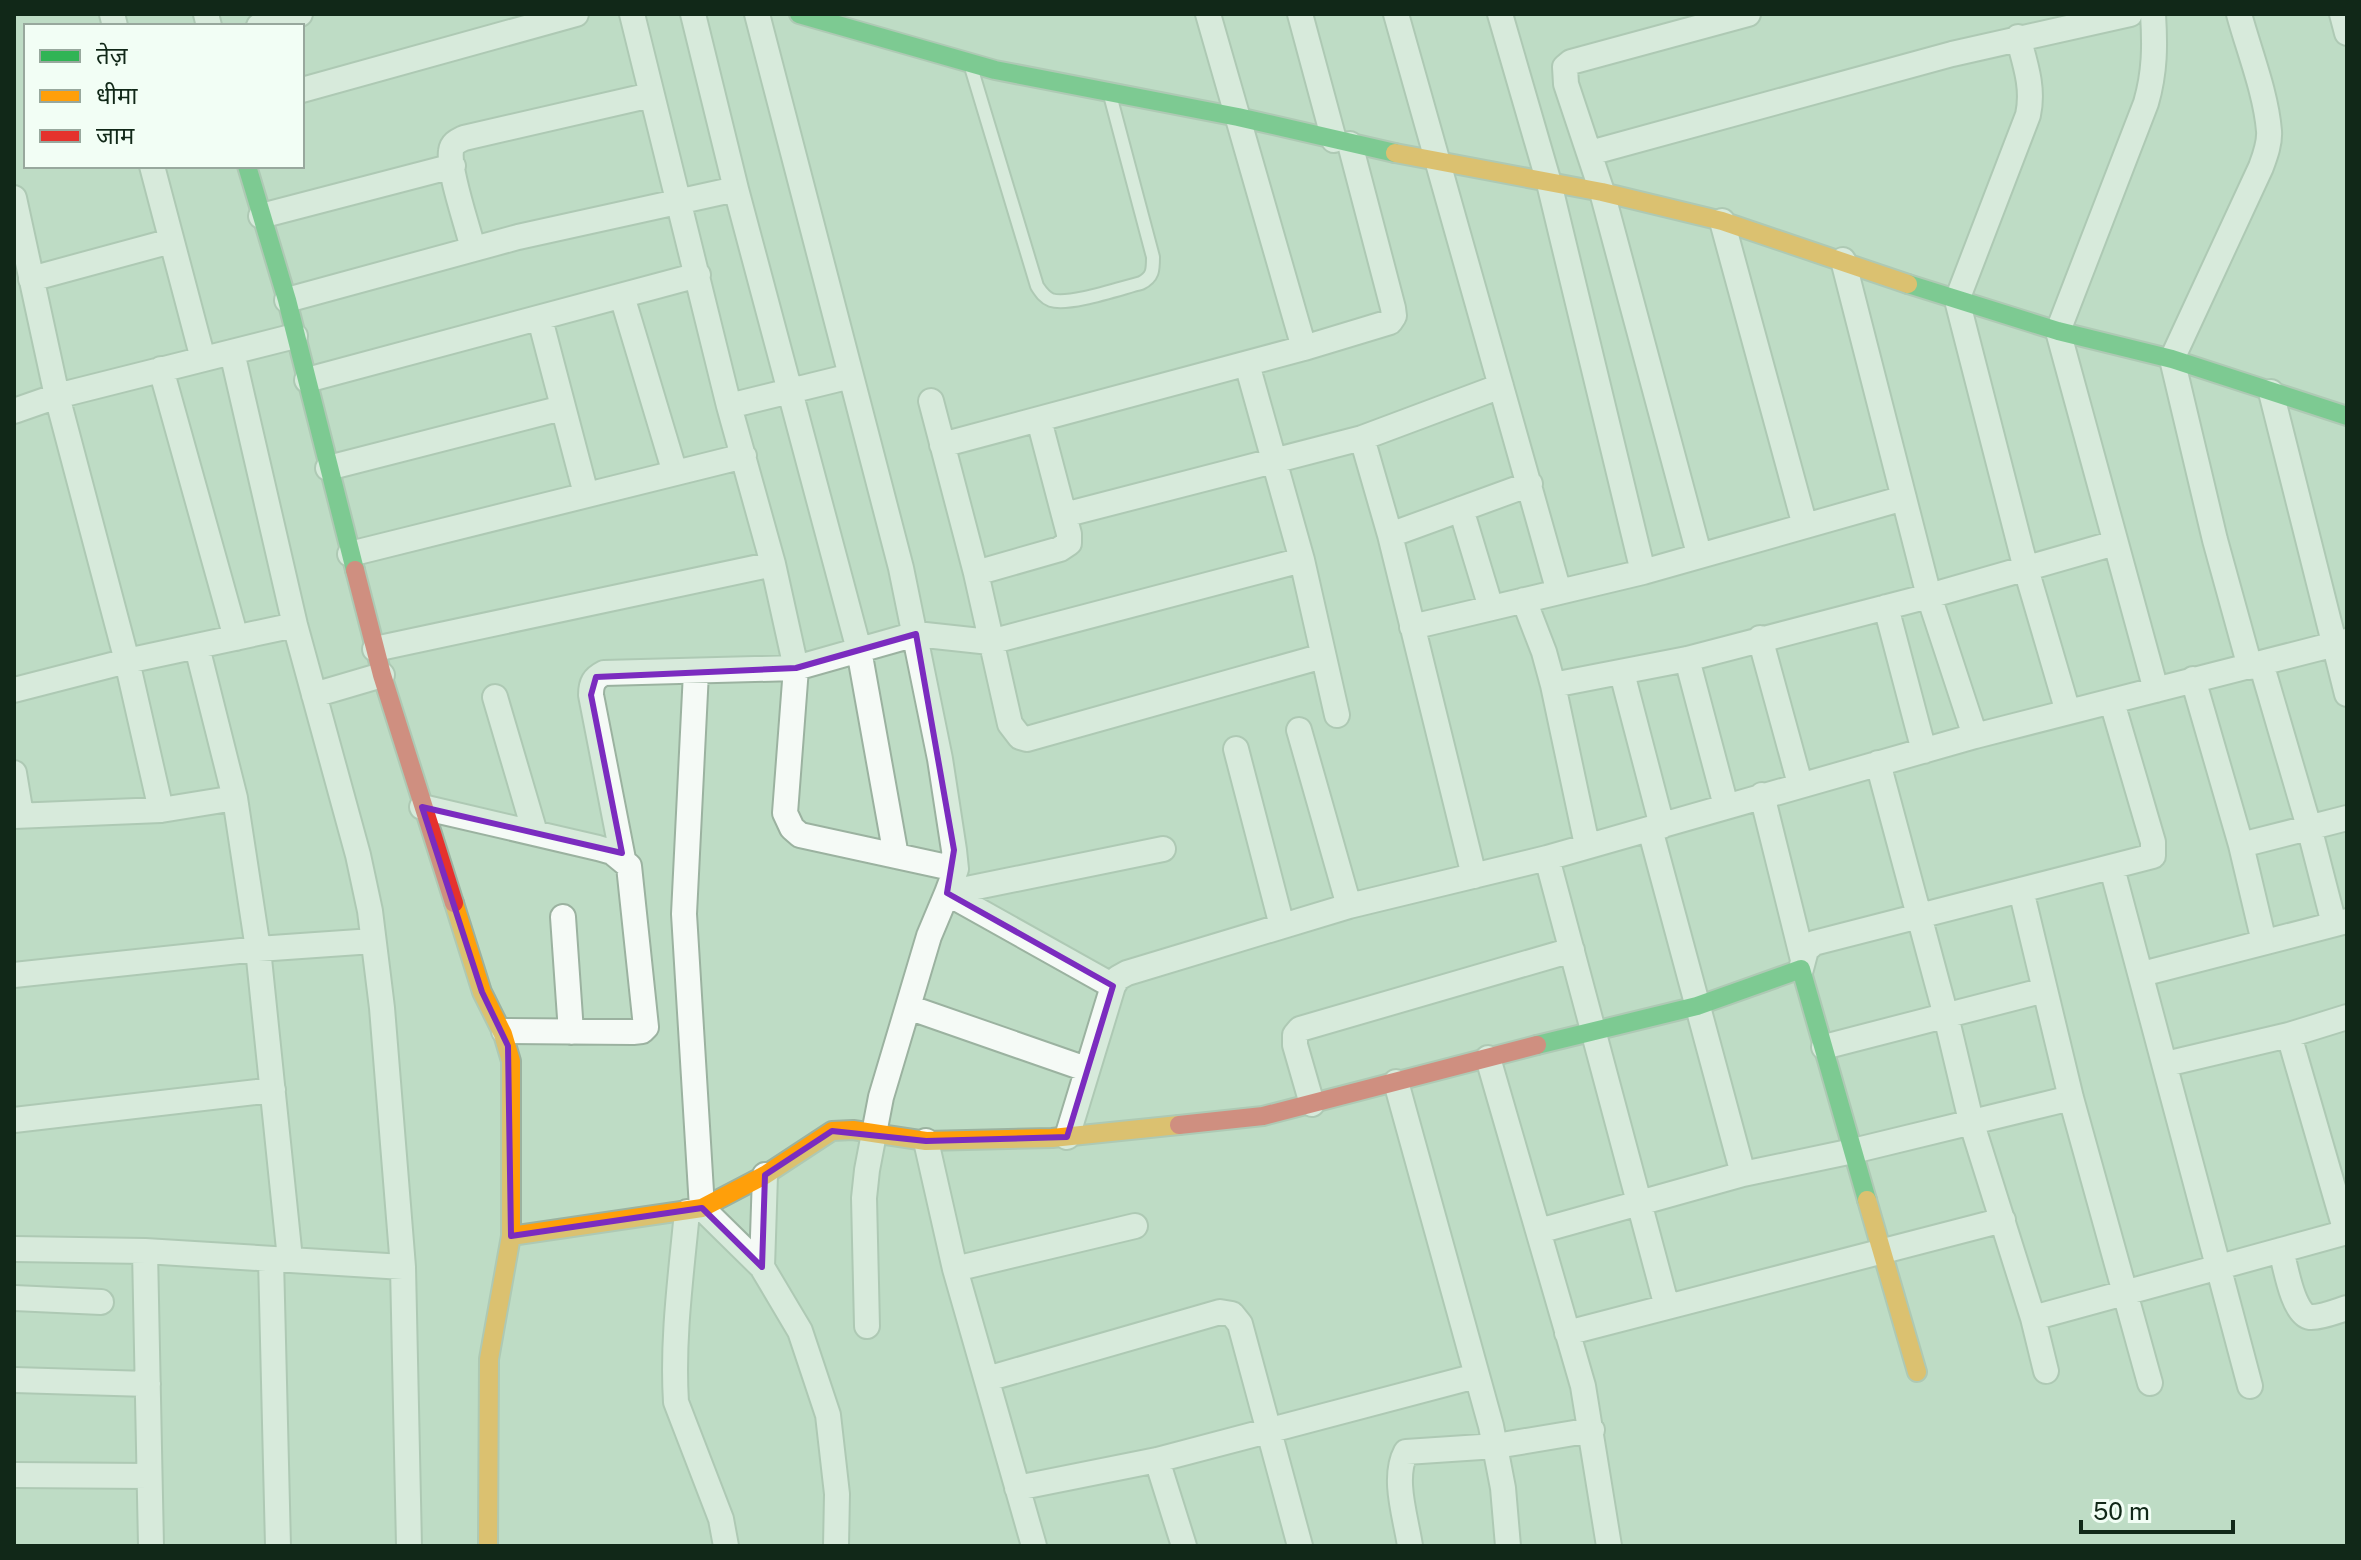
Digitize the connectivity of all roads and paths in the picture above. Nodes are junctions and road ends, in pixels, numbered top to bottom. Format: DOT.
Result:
graph roads {
  1 [pos="300,14"];
  2 [pos="576,14"];
  3 [pos="632,14"];
  4 [pos="693,14"];
  5 [pos="757,14"];
  6 [pos="799,14"];
  7 [pos="1208,14"];
  8 [pos="1300,14"];
  9 [pos="1396,14"];
  10 [pos="1500,14"];
  11 [pos="1748,14"];
  12 [pos="2130,14"];
  13 [pos="2153,14"];
  14 [pos="2239,14"];
  15 [pos="2342,14"];
  16 [pos="834,20"];
  17 [pos="266,24"];
  18 [pos="2347,33"];
  19 [pos="2018,37"];
  20 [pos="970,64"];
  21 [pos="304,89"];
  22 [pos="1109,92"];
  23 [pos="651,95"];
  24 [pos="1238,117"];
  25 [pos="1342,142"];
  26 [pos="1590,153"];
  27 [pos="1437,162"];
  28 [pos="453,166"];
  29 [pos="153,168"];
  30 [pos="248,168"];
  31 [pos="1549,183"];
  32 [pos="736,189"];
  33 [pos="1602,192"];
  34 [pos="14,198"];
  35 [pos="678,203"];
  36 [pos="261,216"];
  37 [pos="1722,221"];
  38 [pos="171,241"];
  39 [pos="473,249"];
  40 [pos="1843,260"];
  41 [pos="698,275"];
  42 [pos="31,279"];
  43 [pos="622,296"];
  44 [pos="287,300"];
  45 [pos="1957,300"];
  46 [pos="540,319"];
  47 [pos="2058,331"];
  48 [pos="295,336"];
  49 [pos="1304,348"];
  50 [pos="232,352"];
  51 [pos="203,359"];
  52 [pos="2172,359"];
  53 [pos="1247,364"];
  54 [pos="161,369"];
  55 [pos="851,376"];
  56 [pos="307,380"];
  57 [pos="1501,386"];
  58 [pos="789,392"];
  59 [pos="2271,392"];
  60 [pos="57,396"];
  61 [pos="931,401"];
  62 [pos="729,406"];
  63 [pos="562,408"];
  64 [pos="14,411"];
  65 [pos="2347,416"];
  66 [pos="1039,420"];
  67 [pos="1362,438"];
  68 [pos="942,445"];
  69 [pos="744,456"];
  70 [pos="1272,460"];
  71 [pos="328,468"];
  72 [pos="675,473"];
  73 [pos="1530,484"];
  74 [pos="586,494"];
  75 [pos="1904,498"];
  76 [pos="1461,509"];
  77 [pos="1064,515"];
  78 [pos="1805,526"];
  79 [pos="1390,535"];
  80 [pos="2115,543"];
  81 [pos="350,554"];
  82 [pos="1699,554"];
  83 [pos="1302,560"];
  84 [pos="773,564"];
  85 [pos="2026,569"];
  86 [pos="1643,572"];
  87 [pos="976,573"];
  88 [pos="1559,592"];
  89 [pos="1929,596"];
  90 [pos="1524,600"];
  91 [pos="1886,607"];
  92 [pos="1491,608"];
  93 [pos="295,625"];
  94 [pos="1412,627"];
  95 [pos="916,634"];
  96 [pos="236,638"];
  97 [pos="1760,638"];
  98 [pos="990,642"];
  99 [pos="2341,642"];
  100 [pos="197,647"];
  101 [pos="375,649"];
  102 [pos="859,650"];
  103 [pos="1323,656"];
  104 [pos="1687,659"];
  105 [pos="127,661"];
  106 [pos="2256,665"];
  107 [pos="796,668"];
  108 [pos="696,672"];
  109 [pos="1622,673"];
  110 [pos="382,675"];
  111 [pos="2193,679"];
  112 [pos="1553,685"];
  113 [pos="14,690"];
  114 [pos="2156,690"];
  115 [pos="2347,694"];
  116 [pos="314,695"];
  117 [pos="495,697"];
  118 [pos="2112,702"];
  119 [pos="2068,712"];
  120 [pos="1337,715"];
  121 [pos="1299,730"];
  122 [pos="1975,736"];
  123 [pos="1236,749"];
  124 [pos="1924,751"];
  125 [pos="1878,763"];
  126 [pos="14,773"];
  127 [pos="1800,784"];
  128 [pos="1762,795"];
  129 [pos="235,798"];
  130 [pos="1726,806"];
  131 [pos="422,807"];
  132 [pos="161,810"];
  133 [pos="18,816"];
  134 [pos="2347,818"];
  135 [pos="2309,827"];
  136 [pos="1656,828"];
  137 [pos="535,833"];
  138 [pos="1587,845"];
  139 [pos="2241,845"];
  140 [pos="1163,849"];
  141 [pos="896,856"];
  142 [pos="1547,858"];
  143 [pos="623,859"];
  144 [pos="2112,868"];
  145 [pos="956,869"];
  146 [pos="1474,876"];
  147 [pos="2021,890"];
  148 [pos="947,893"];
  149 [pos="1349,906"];
  150 [pos="1919,914"];
  151 [pos="563,917"];
  152 [pos="2340,923"];
  153 [pos="1282,926"];
  154 [pos="373,941"];
  155 [pos="2264,942"];
  156 [pos="258,949"];
  157 [pos="1572,950"];
  158 [pos="1802,964"];
  159 [pos="2142,974"];
  160 [pos="14,975"];
  161 [pos="1113,986"];
  162 [pos="2045,990"];
  163 [pos="1697,1006"];
  164 [pos="908,1007"];
  165 [pos="1946,1016"];
  166 [pos="2347,1017"];
  167 [pos="1593,1030"];
  168 [pos="504,1031"];
  169 [pos="571,1032"];
  170 [pos="2289,1035"];
  171 [pos="1824,1047"];
  172 [pos="1488,1058"];
  173 [pos="2166,1064"];
  174 [pos="1086,1069"];
  175 [pos="1396,1082"];
  176 [pos="273,1090"];
  177 [pos="2071,1098"];
  178 [pos="1312,1104"];
  179 [pos="14,1120"];
  180 [pos="1971,1121"];
  181 [pos="873,1135"];
  182 [pos="1067,1137"];
  183 [pos="926,1141"];
  184 [pos="1853,1151"];
  185 [pos="1743,1174"];
  186 [pos="765,1175"];
  187 [pos="1638,1203"];
  188 [pos="694,1210"];
  189 [pos="2003,1220"];
  190 [pos="1135,1226"];
  191 [pos="1539,1231"];
  192 [pos="2346,1232"];
  193 [pos="511,1236"];
  194 [pos="14,1249"];
  195 [pos="2281,1250"];
  196 [pos="145,1251"];
  197 [pos="1880,1251"];
  198 [pos="280,1259"];
  199 [pos="403,1267"];
  200 [pos="762,1267"];
  201 [pos="2217,1268"];
  202 [pos="955,1269"];
  203 [pos="2126,1291"];
  204 [pos="14,1298"];
  205 [pos="101,1302"];
  206 [pos="1667,1307"];
  207 [pos="2347,1308"];
  208 [pos="2033,1318"];
  209 [pos="867,1326"];
  210 [pos="1567,1333"];
  211 [pos="2046,1371"];
  212 [pos="1917,1372"];
  213 [pos="1476,1376"];
  214 [pos="987,1379"];
  215 [pos="14,1380"];
  216 [pos="2150,1383"];
  217 [pos="148,1384"];
  218 [pos="2250,1386"];
  219 [pos="1592,1430"];
  220 [pos="1269,1431"];
  221 [pos="1496,1446"];
  222 [pos="1157,1460"];
  223 [pos="14,1475"];
  224 [pos="149,1476"];
  225 [pos="1017,1488"];
  226 [pos="151,1546"];
  227 [pos="278,1546"];
  228 [pos="409,1546"];
  229 [pos="488,1546"];
  230 [pos="726,1546"];
  231 [pos="836,1546"];
  232 [pos="1034,1546"];
  233 [pos="1184,1546"];
  234 [pos="1300,1546"];
  235 [pos="1410,1546"];
  236 [pos="1508,1546"];
  237 [pos="1609,1546"];
  1 -- 17 [label="street"];
  2 -- 21 [label="street"];
  3 -- 23 [label="street"];
  4 -- 32 [label="street"];
  5 -- 55 [label="street"];
  6 -- 16 [label="street"];
  7 -- 24 [label="street"];
  8 -- 25 [label="street"];
  9 -- 27 [label="street"];
  10 -- 31 [label="street"];
  11 -- 26 [label="street"];
  12 -- 19 [label="street"];
  13 -- 47 [label="street"];
  14 -- 52 [label="street"];
  15 -- 18 [label="street"];
  16 -- 20 [label="street"];
  19 -- 26 [label="street"];
  19 -- 45 [label="street"];
  20 -- 22 [label="street"];
  20 -- 22 [label="lane"];
  22 -- 24 [label="street"];
  23 -- 28 [label="street"];
  23 -- 35 [label="street"];
  24 -- 25 [label="street"];
  24 -- 49 [label="street"];
  25 -- 27 [label="street"];
  25 -- 49 [label="street"];
  26 -- 33 [label="street"];
  27 -- 31 [label="street"];
  27 -- 57 [label="street"];
  28 -- 36 [label="street"];
  28 -- 39 [label="street"];
  29 -- 38 [label="street"];
  30 -- 36 [label="street"];
  31 -- 33 [label="street"];
  31 -- 86 [label="street"];
  32 -- 35 [label="street"];
  32 -- 58 [label="street"];
  33 -- 37 [label="street"];
  33 -- 82 [label="street"];
  34 -- 42 [label="street"];
  35 -- 39 [label="street"];
  35 -- 41 [label="street"];
  36 -- 44 [label="street"];
  37 -- 40 [label="street"];
  37 -- 78 [label="street"];
  38 -- 42 [label="street"];
  38 -- 51 [label="street"];
  39 -- 44 [label="street"];
  40 -- 45 [label="street"];
  40 -- 75 [label="street"];
  41 -- 43 [label="street"];
  41 -- 62 [label="street"];
  42 -- 60 [label="street"];
  43 -- 46 [label="street"];
  43 -- 72 [label="street"];
  44 -- 48 [label="street"];
  45 -- 47 [label="street"];
  45 -- 85 [label="street"];
  46 -- 56 [label="street"];
  46 -- 63 [label="street"];
  47 -- 52 [label="street"];
  47 -- 80 [label="street"];
  48 -- 50 [label="street"];
  48 -- 56 [label="street"];
  49 -- 53 [label="street"];
  50 -- 51 [label="street"];
  50 -- 93 [label="street"];
  51 -- 54 [label="street"];
  52 -- 59 [label="street"];
  52 -- 106 [label="street"];
  53 -- 66 [label="street"];
  53 -- 70 [label="street"];
  54 -- 60 [label="street"];
  54 -- 96 [label="street"];
  55 -- 58 [label="street"];
  55 -- 95 [label="street"];
  56 -- 71 [label="street"];
  57 -- 67 [label="street"];
  57 -- 73 [label="street"];
  58 -- 62 [label="street"];
  58 -- 102 [label="street"];
  59 -- 65 [label="street"];
  59 -- 99 [label="street"];
  60 -- 64 [label="street"];
  60 -- 105 [label="street"];
  61 -- 68 [label="street"];
  62 -- 69 [label="street"];
  63 -- 71 [label="street"];
  63 -- 74 [label="street"];
  66 -- 68 [label="street"];
  66 -- 77 [label="street"];
  67 -- 70 [label="street"];
  67 -- 79 [label="street"];
  68 -- 87 [label="street"];
  69 -- 72 [label="street"];
  69 -- 84 [label="street"];
  70 -- 77 [label="street"];
  70 -- 83 [label="street"];
  71 -- 81 [label="street"];
  72 -- 74 [label="street"];
  73 -- 76 [label="street"];
  73 -- 88 [label="street"];
  74 -- 81 [label="street"];
  75 -- 78 [label="street"];
  75 -- 89 [label="street"];
  76 -- 79 [label="street"];
  76 -- 92 [label="street"];
  77 -- 87 [label="street"];
  78 -- 82 [label="street"];
  79 -- 94 [label="street"];
  80 -- 85 [label="street"];
  80 -- 114 [label="street"];
  81 -- 101 [label="street"];
  82 -- 86 [label="street"];
  83 -- 98 [label="street"];
  83 -- 103 [label="street"];
  84 -- 101 [label="street"];
  84 -- 107 [label="street"];
  85 -- 89 [label="street"];
  85 -- 119 [label="street"];
  86 -- 88 [label="street"];
  87 -- 98 [label="street"];
  88 -- 90 [label="street"];
  89 -- 91 [label="street"];
  89 -- 122 [label="street"];
  90 -- 92 [label="street"];
  90 -- 112 [label="street"];
  91 -- 97 [label="street"];
  91 -- 124 [label="street"];
  92 -- 94 [label="street"];
  93 -- 96 [label="street"];
  93 -- 116 [label="street"];
  94 -- 146 [label="street"];
  95 -- 98 [label="street"];
  95 -- 102 [label="street"];
  95 -- 145 [label="street"];
  96 -- 100 [label="street"];
  97 -- 104 [label="street"];
  97 -- 127 [label="street"];
  98 -- 103 [label="street"];
  99 -- 106 [label="street"];
  99 -- 115 [label="street"];
  100 -- 105 [label="street"];
  100 -- 129 [label="street"];
  101 -- 110 [label="street"];
  102 -- 107 [label="street"];
  102 -- 141 [label="street"];
  103 -- 120 [label="street"];
  104 -- 109 [label="street"];
  104 -- 130 [label="street"];
  105 -- 113 [label="street"];
  105 -- 132 [label="street"];
  106 -- 111 [label="street"];
  106 -- 135 [label="street"];
  107 -- 108 [label="street"];
  107 -- 141 [label="street"];
  108 -- 143 [label="street"];
  108 -- 188 [label="street"];
  109 -- 112 [label="street"];
  109 -- 136 [label="street"];
  110 -- 116 [label="street"];
  110 -- 131 [label="street"];
  111 -- 114 [label="street"];
  111 -- 139 [label="street"];
  112 -- 138 [label="street"];
  114 -- 118 [label="street"];
  116 -- 154 [label="street"];
  117 -- 137 [label="street"];
  118 -- 119 [label="street"];
  118 -- 144 [label="street"];
  119 -- 122 [label="street"];
  121 -- 149 [label="street"];
  122 -- 124 [label="street"];
  123 -- 153 [label="street"];
  124 -- 125 [label="street"];
  125 -- 127 [label="street"];
  125 -- 150 [label="street"];
  126 -- 133 [label="street"];
  127 -- 128 [label="street"];
  128 -- 130 [label="street"];
  128 -- 158 [label="street"];
  129 -- 132 [label="street"];
  129 -- 156 [label="street"];
  130 -- 136 [label="street"];
  131 -- 137 [label="street"];
  131 -- 168 [label="street"];
  132 -- 133 [label="street"];
  134 -- 135 [label="street"];
  135 -- 139 [label="street"];
  135 -- 152 [label="street"];
  136 -- 138 [label="street"];
  136 -- 163 [label="street"];
  137 -- 143 [label="street"];
  138 -- 142 [label="street"];
  139 -- 155 [label="street"];
  140 -- 148 [label="street"];
  141 -- 145 [label="street"];
  142 -- 146 [label="street"];
  142 -- 157 [label="street"];
  143 -- 169 [label="street"];
  144 -- 147 [label="street"];
  144 -- 159 [label="street"];
  145 -- 148 [label="street"];
  146 -- 149 [label="street"];
  147 -- 150 [label="street"];
  147 -- 162 [label="street"];
  148 -- 161 [label="street"];
  148 -- 164 [label="street"];
  149 -- 153 [label="street"];
  150 -- 158 [label="street"];
  150 -- 165 [label="street"];
  151 -- 169 [label="street"];
  152 -- 155 [label="street"];
  153 -- 161 [label="street"];
  154 -- 156 [label="street"];
  154 -- 199 [label="street"];
  155 -- 159 [label="street"];
  156 -- 160 [label="street"];
  156 -- 176 [label="street"];
  157 -- 167 [label="street"];
  157 -- 178 [label="street"];
  158 -- 163 [label="street"];
  158 -- 171 [label="street"];
  159 -- 173 [label="street"];
  161 -- 174 [label="street"];
  162 -- 165 [label="street"];
  162 -- 177 [label="street"];
  163 -- 167 [label="street"];
  163 -- 185 [label="street"];
  164 -- 174 [label="street"];
  164 -- 181 [label="street"];
  165 -- 171 [label="street"];
  165 -- 180 [label="street"];
  166 -- 170 [label="street"];
  167 -- 172 [label="street"];
  167 -- 187 [label="street"];
  168 -- 169 [label="street"];
  168 -- 193 [label="street"];
  170 -- 173 [label="street"];
  170 -- 192 [label="street"];
  171 -- 184 [label="street"];
  172 -- 175 [label="street"];
  172 -- 191 [label="street"];
  173 -- 201 [label="street"];
  174 -- 182 [label="street"];
  175 -- 178 [label="street"];
  175 -- 213 [label="street"];
  176 -- 179 [label="street"];
  176 -- 198 [label="street"];
  177 -- 180 [label="street"];
  177 -- 203 [label="street"];
  178 -- 182 [label="street"];
  180 -- 184 [label="street"];
  180 -- 189 [label="street"];
  181 -- 183 [label="street"];
  181 -- 186 [label="street"];
  181 -- 209 [label="street"];
  182 -- 183 [label="street"];
  183 -- 202 [label="street"];
  184 -- 185 [label="street"];
  184 -- 197 [label="street"];
  185 -- 187 [label="street"];
  186 -- 188 [label="street"];
  186 -- 200 [label="street"];
  187 -- 191 [label="street"];
  187 -- 206 [label="street"];
  188 -- 193 [label="street"];
  188 -- 200 [label="street"];
  188 -- 230 [label="street"];
  189 -- 197 [label="street"];
  189 -- 208 [label="street"];
  190 -- 202 [label="street"];
  191 -- 210 [label="street"];
  192 -- 195 [label="street"];
  193 -- 229 [label="street"];
  194 -- 196 [label="street"];
  195 -- 201 [label="street"];
  195 -- 207 [label="street"];
  196 -- 198 [label="street"];
  196 -- 217 [label="street"];
  197 -- 206 [label="street"];
  197 -- 212 [label="street"];
  198 -- 199 [label="street"];
  198 -- 227 [label="street"];
  199 -- 228 [label="street"];
  200 -- 231 [label="street"];
  201 -- 203 [label="street"];
  201 -- 218 [label="street"];
  202 -- 214 [label="street"];
  203 -- 208 [label="street"];
  203 -- 216 [label="street"];
  204 -- 205 [label="street"];
  206 -- 210 [label="street"];
  208 -- 211 [label="street"];
  210 -- 219 [label="street"];
  213 -- 220 [label="street"];
  213 -- 221 [label="street"];
  214 -- 220 [label="street"];
  214 -- 225 [label="street"];
  215 -- 217 [label="street"];
  217 -- 224 [label="street"];
  219 -- 221 [label="street"];
  219 -- 237 [label="street"];
  220 -- 222 [label="street"];
  220 -- 234 [label="street"];
  221 -- 235 [label="street"];
  221 -- 236 [label="street"];
  222 -- 225 [label="street"];
  222 -- 233 [label="street"];
  223 -- 224 [label="street"];
  224 -- 226 [label="street"];
  225 -- 232 [label="street"];
}
